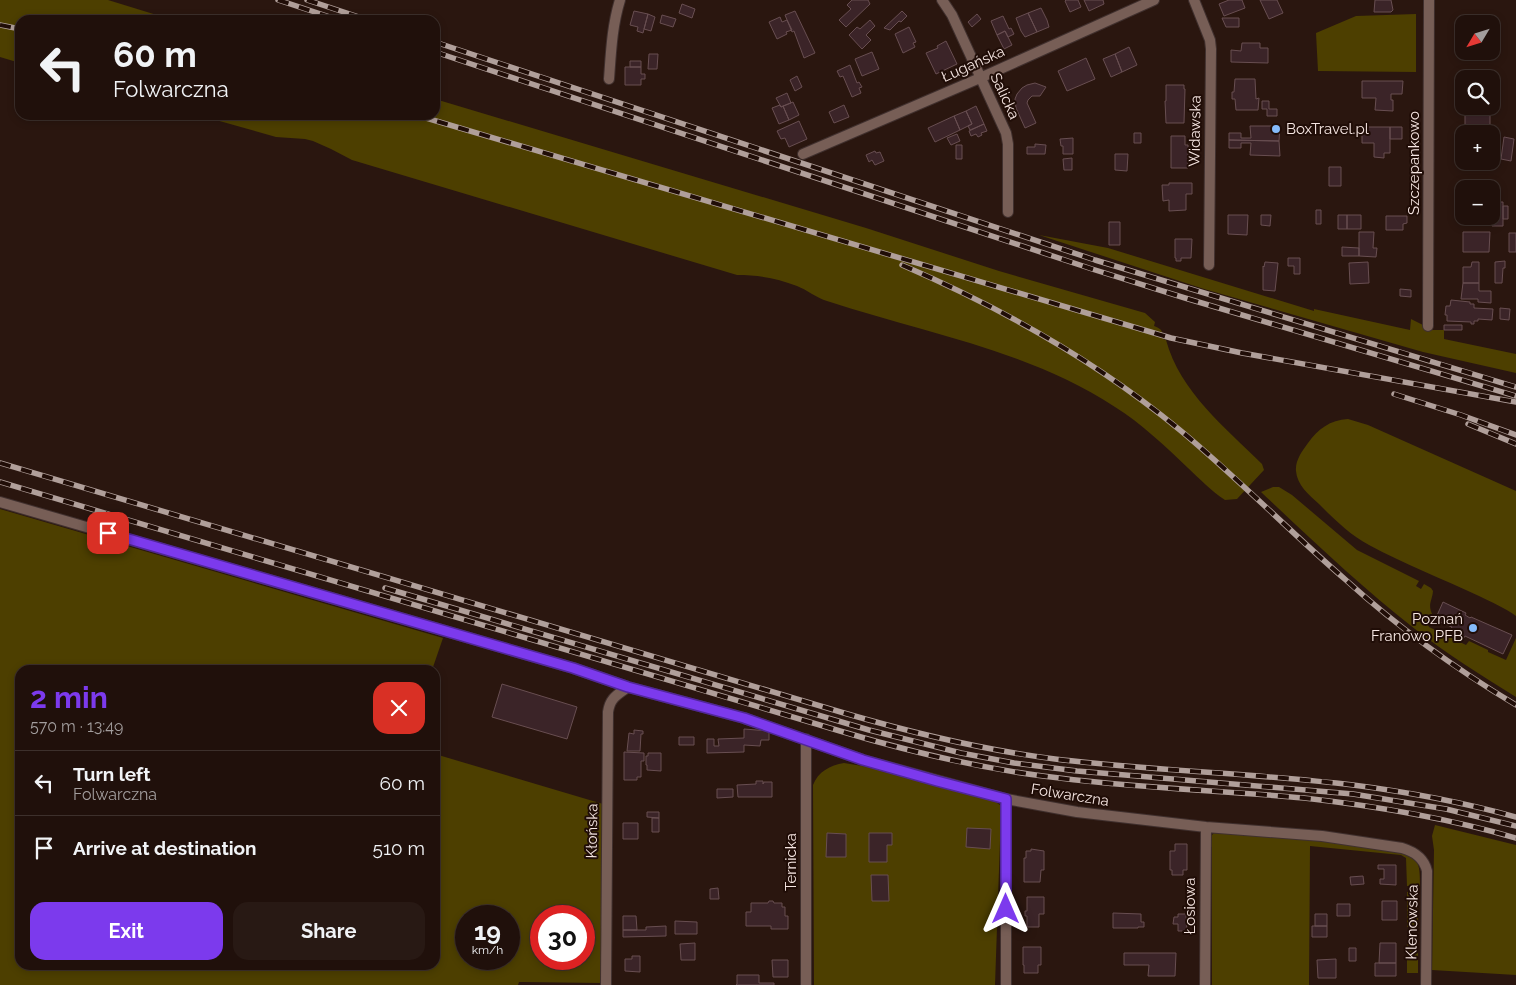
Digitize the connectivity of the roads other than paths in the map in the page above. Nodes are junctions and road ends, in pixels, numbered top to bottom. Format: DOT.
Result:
graph roads {
  1 [pos="620,0"];
  2 [pos="942,0"];
  3 [pos="1154,0"];
  4 [pos="1194,0"];
  5 [pos="1429,0"];
  6 [pos="980,78"];
  7 [pos="609,79"];
  8 [pos="803,154"];
  9 [pos="1008,212"];
  10 [pos="1209,265"];
  11 [pos="1428,326"];
  12 [pos="0,502"];
  13 [pos="628,687"];
  14 [pos="806,739"];
  15 [pos="1006,799"];
  16 [pos="1206,827"];
  17 [pos="1424,860"];
  18 [pos="606,985"];
  19 [pos="806,985"];
  20 [pos="1006,985"];
  21 [pos="1205,985"];
  22 [pos="1426,985"];
  1 -- 7 [label="street"];
  2 -- 6 [label="street, Salicka"];
  3 -- 6 [label="street, Ługańska"];
  4 -- 10 [label="street, Widawska"];
  5 -- 11 [label="street, Szczepankowo"];
  6 -- 8 [label="street, Ługańska"];
  6 -- 9 [label="street, Salicka"];
  12 -- 13 [label="street, Folwarczna"];
  13 -- 14 [label="street, Folwarczna"];
  13 -- 18 [label="street, Kłońska"];
  14 -- 15 [label="street, Folwarczna"];
  14 -- 19 [label="street, Ternicka"];
  15 -- 16 [label="street, Folwarczna"];
  15 -- 20 [label="street"];
  16 -- 17 [label="street, Folwarczna"];
  16 -- 21 [label="street, Łosiowa"];
  17 -- 22 [label="street, Klenowska"];
}
